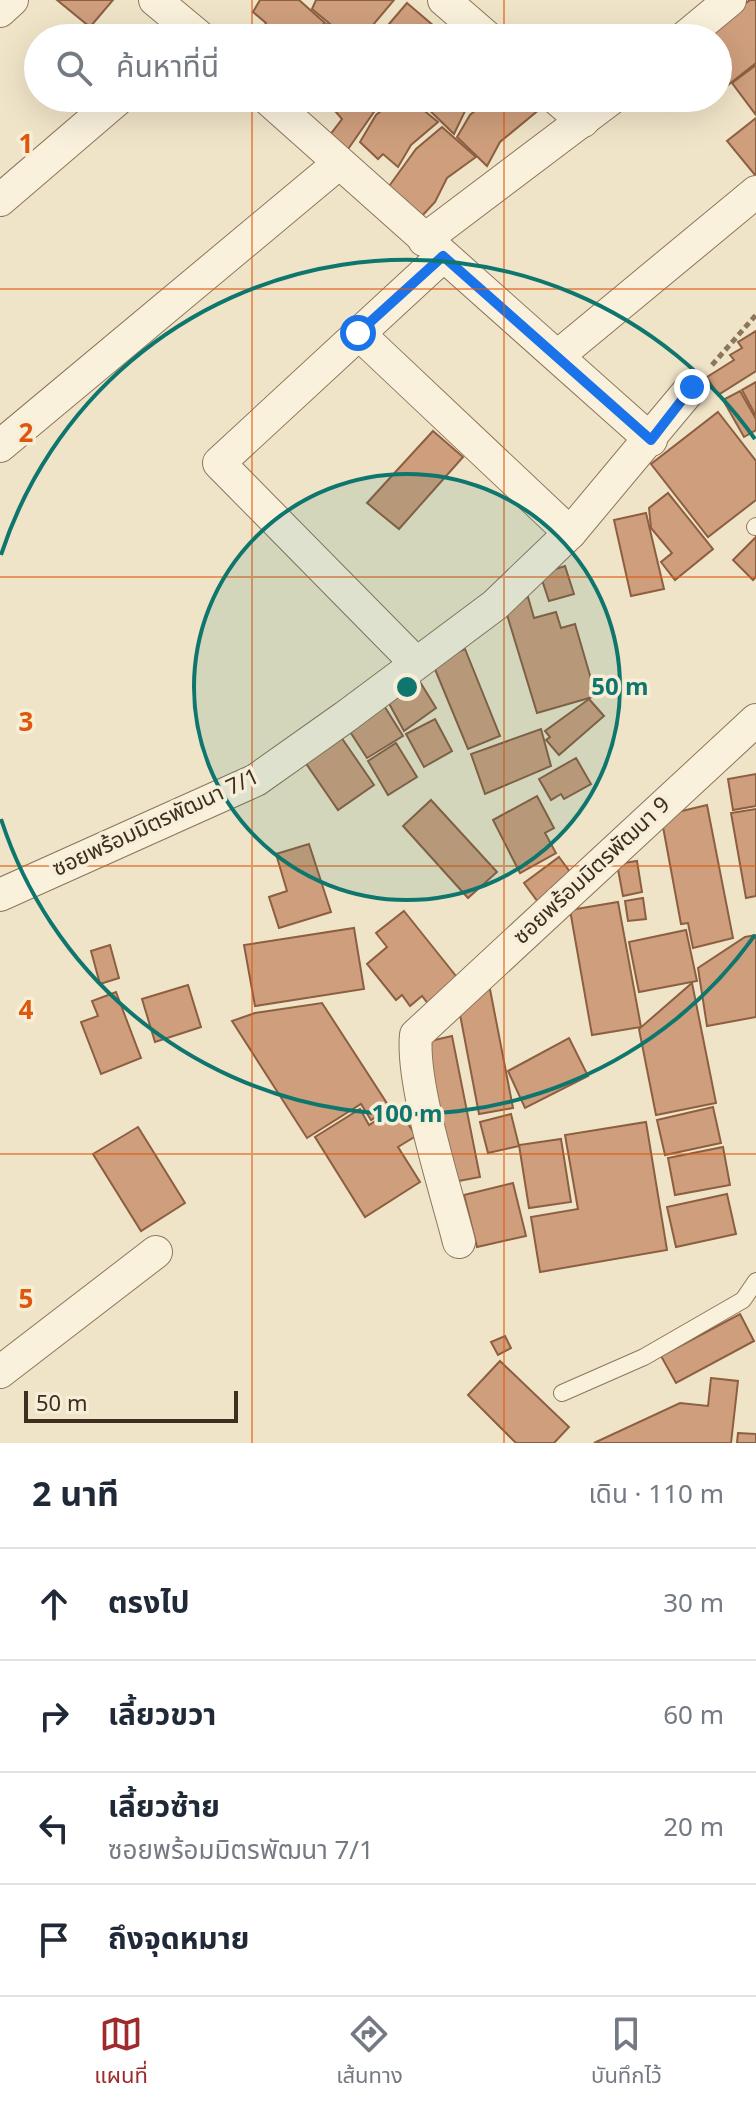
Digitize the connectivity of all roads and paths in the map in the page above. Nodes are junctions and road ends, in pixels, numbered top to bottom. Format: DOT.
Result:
graph roads {
  1 [pos="12,0"];
  2 [pos="155,0"];
  3 [pos="444,0"];
  4 [pos="730,0"];
  5 [pos="0,11"];
  6 [pos="182,24"];
  7 [pos="472,24"];
  8 [pos="701,24"];
  9 [pos="103,112"];
  10 [pos="282,112"];
  11 [pos="572,112"];
  12 [pos="594,112"];
  13 [pos="583,121"];
  14 [pos="338,164"];
  15 [pos="756,192"];
  16 [pos="0,200"];
  17 [pos="434,248"];
  18 [pos="756,315"];
  19 [pos="358,333"];
  20 [pos="559,355"];
  21 [pos="692,387"];
  22 [pos="651,440"];
  23 [pos="0,446"];
  24 [pos="570,533"];
  25 [pos="416,663"];
  26 [pos="756,720"];
  27 [pos="0,895"];
  28 [pos="459,1242"];
  29 [pos="156,1252"];
  30 [pos="756,1281"];
  31 [pos="0,1372"];
  32 [pos="562,1393"];
  1 -- 5 [label="street"];
  2 -- 6 [label="street"];
  3 -- 7 [label="street"];
  4 -- 8 [label="street"];
  9 -- 16 [label="street"];
  10 -- 14 [label="street"];
  11 -- 13 [label="street"];
  12 -- 13 [label="street"];
  13 -- 17 [label="street"];
  14 -- 17 [label="street"];
  14 -- 23 [label="street"];
  15 -- 20 [label="street"];
  17 -- 19 [label="street"];
  17 -- 20 [label="street"];
  18 -- 21 [label="path"];
  19 -- 24 [label="street"];
  19 -- 25 [label="street"];
  20 -- 22 [label="street"];
  21 -- 22 [label="street, ซอยพร้อมมิตรพัฒนา 7/1"];
  22 -- 24 [label="street, ซอยพร้อมมิตรพัฒนา 7/1"];
  24 -- 25 [label="street, ซอยพร้อมมิตรพัฒนา 7/1"];
  25 -- 27 [label="street, ซอยพร้อมมิตรพัฒนา 7/1"];
  26 -- 28 [label="street, ซอยพร้อมมิตรพัฒนา 9"];
  29 -- 31 [label="street"];
  30 -- 32 [label="lane"];
}
